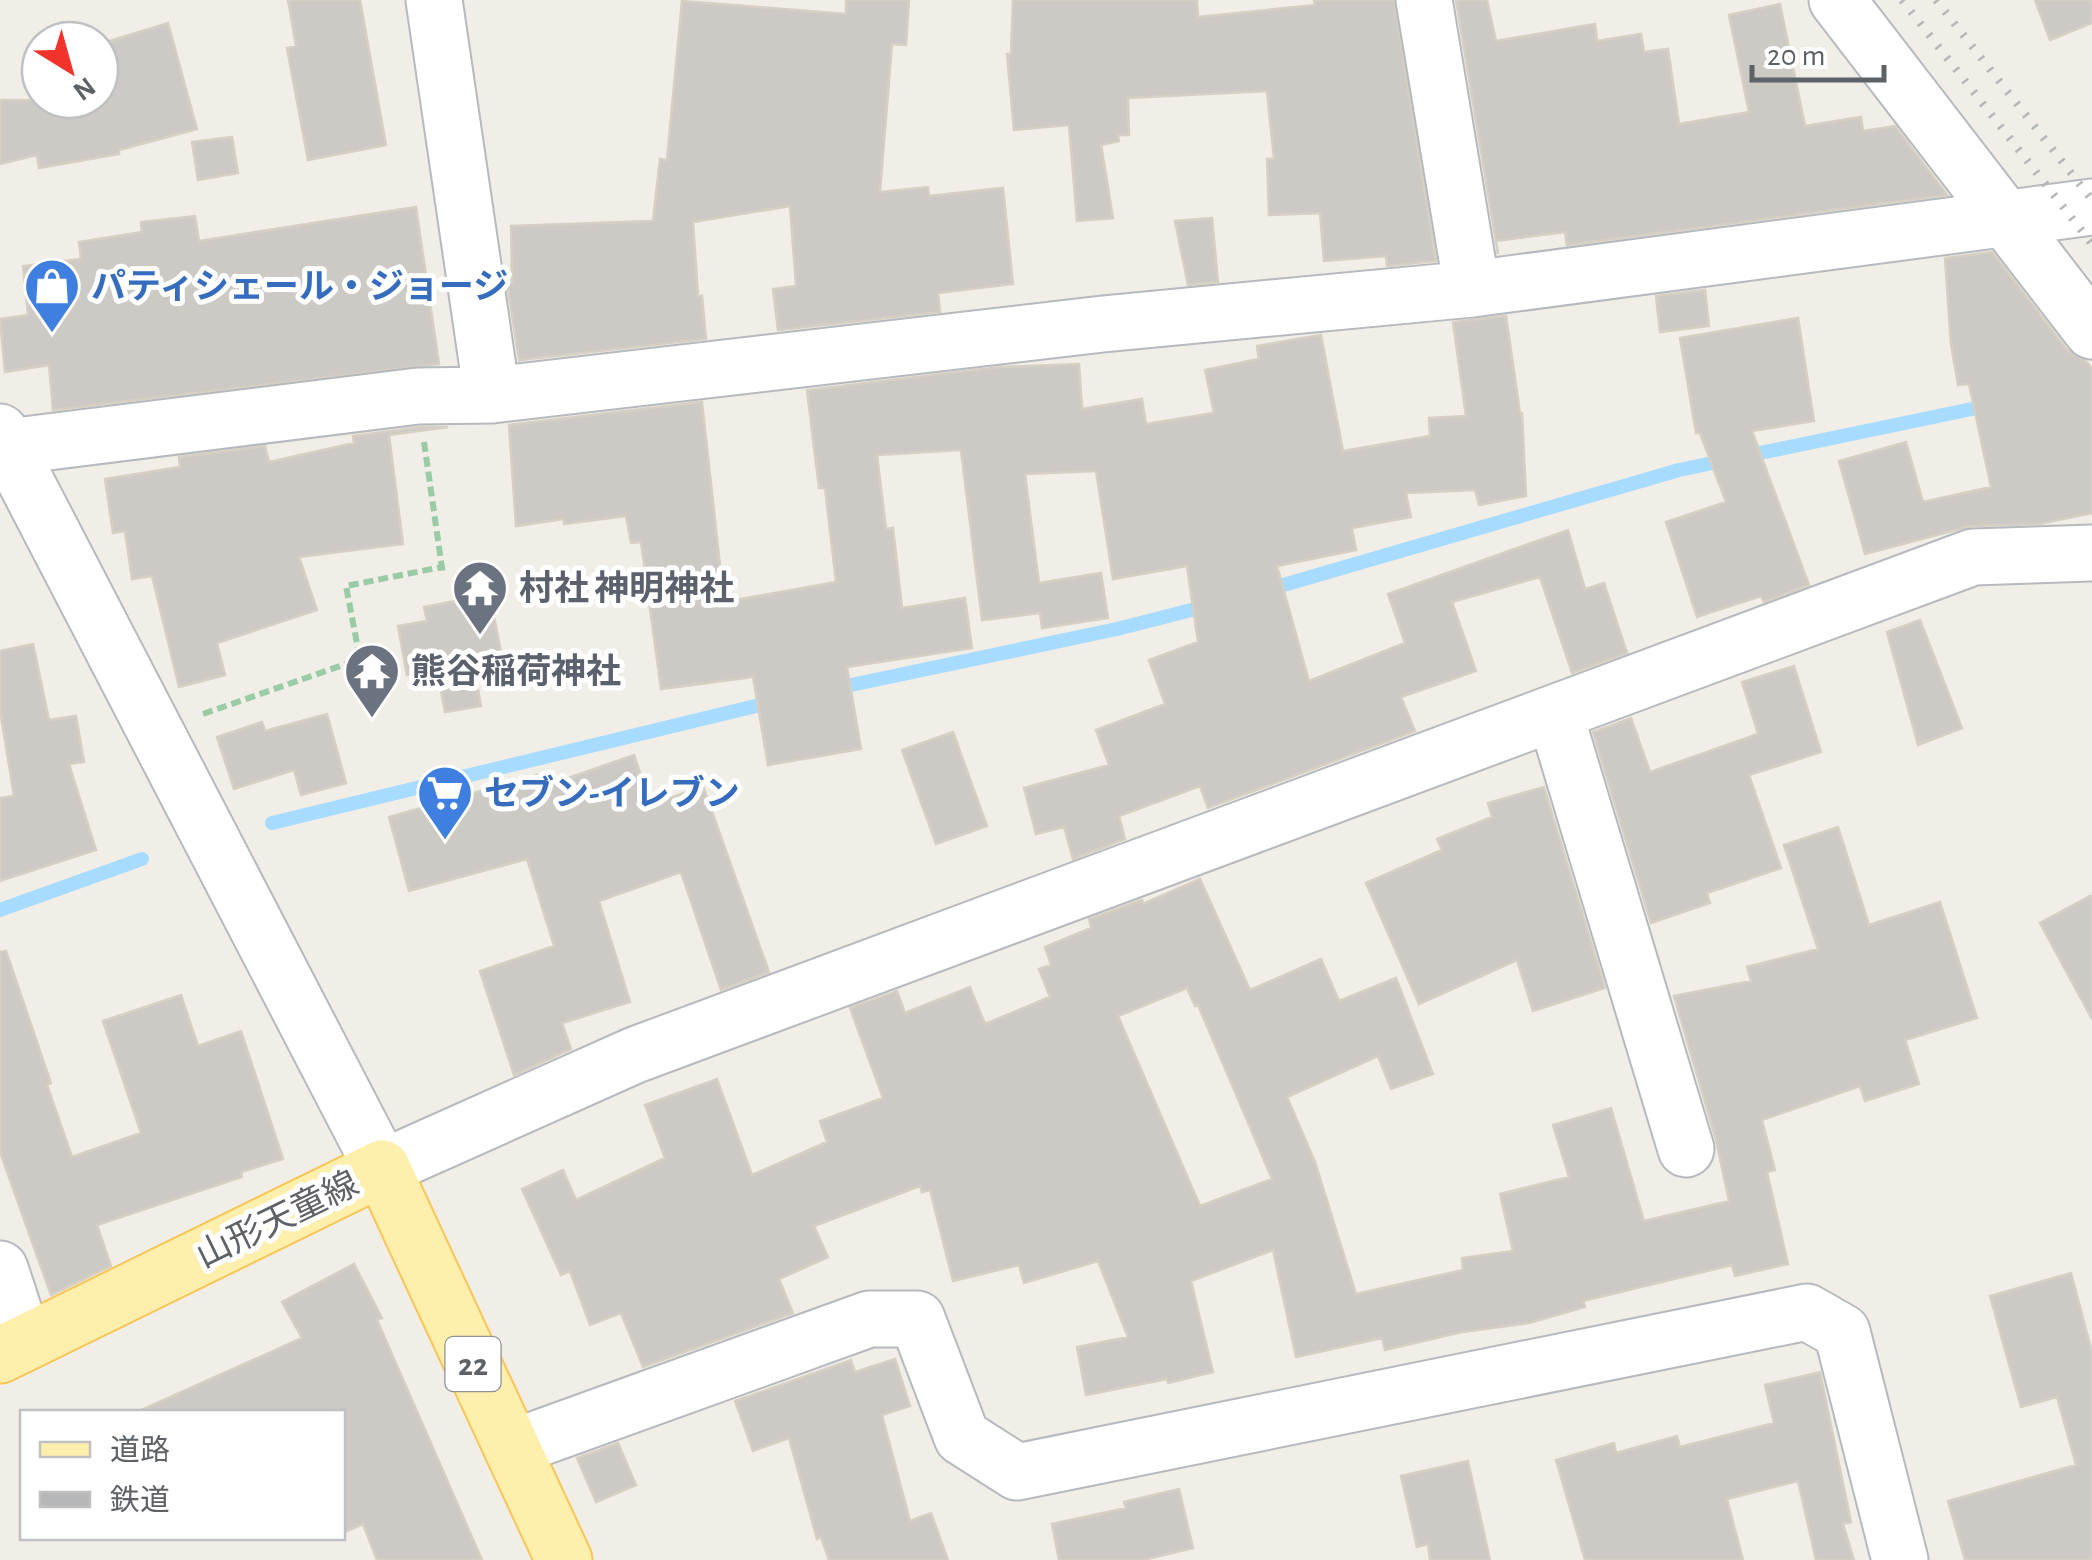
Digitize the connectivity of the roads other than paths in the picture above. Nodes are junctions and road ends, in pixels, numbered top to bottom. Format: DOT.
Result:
graph roads {
  1 [pos="434,0"];
  2 [pos="1424,0"];
  3 [pos="1837,0"];
  4 [pos="2092,207"];
  5 [pos="2008,219"];
  6 [pos="1472,289"];
  7 [pos="2092,330"];
  8 [pos="492,395"];
  9 [pos="3,442"];
  10 [pos="2092,553"];
  11 [pos="1554,714"];
  12 [pos="1686,1149"];
  13 [pos="382,1168"];
  14 [pos="0,1268"];
  15 [pos="12,1348"];
  16 [pos="512,1448"];
  17 [pos="564,1560"];
  18 [pos="1900,1560"];
  1 -- 8 [label="street"];
  2 -- 6 [label="street"];
  3 -- 5 [label="street"];
  4 -- 5 [label="street"];
  5 -- 6 [label="street"];
  5 -- 7 [label="street"];
  6 -- 8 [label="street"];
  8 -- 9 [label="street"];
  9 -- 13 [label="street"];
  10 -- 11 [label="street"];
  11 -- 12 [label="street"];
  11 -- 13 [label="street"];
  13 -- 15 [label="main road, 山形天童線"];
  13 -- 16 [label="main road, 山形天童線 / 22"];
  14 -- 15 [label="street"];
  16 -- 17 [label="main road, 山形天童線 / 22"];
  16 -- 18 [label="street"];
}
